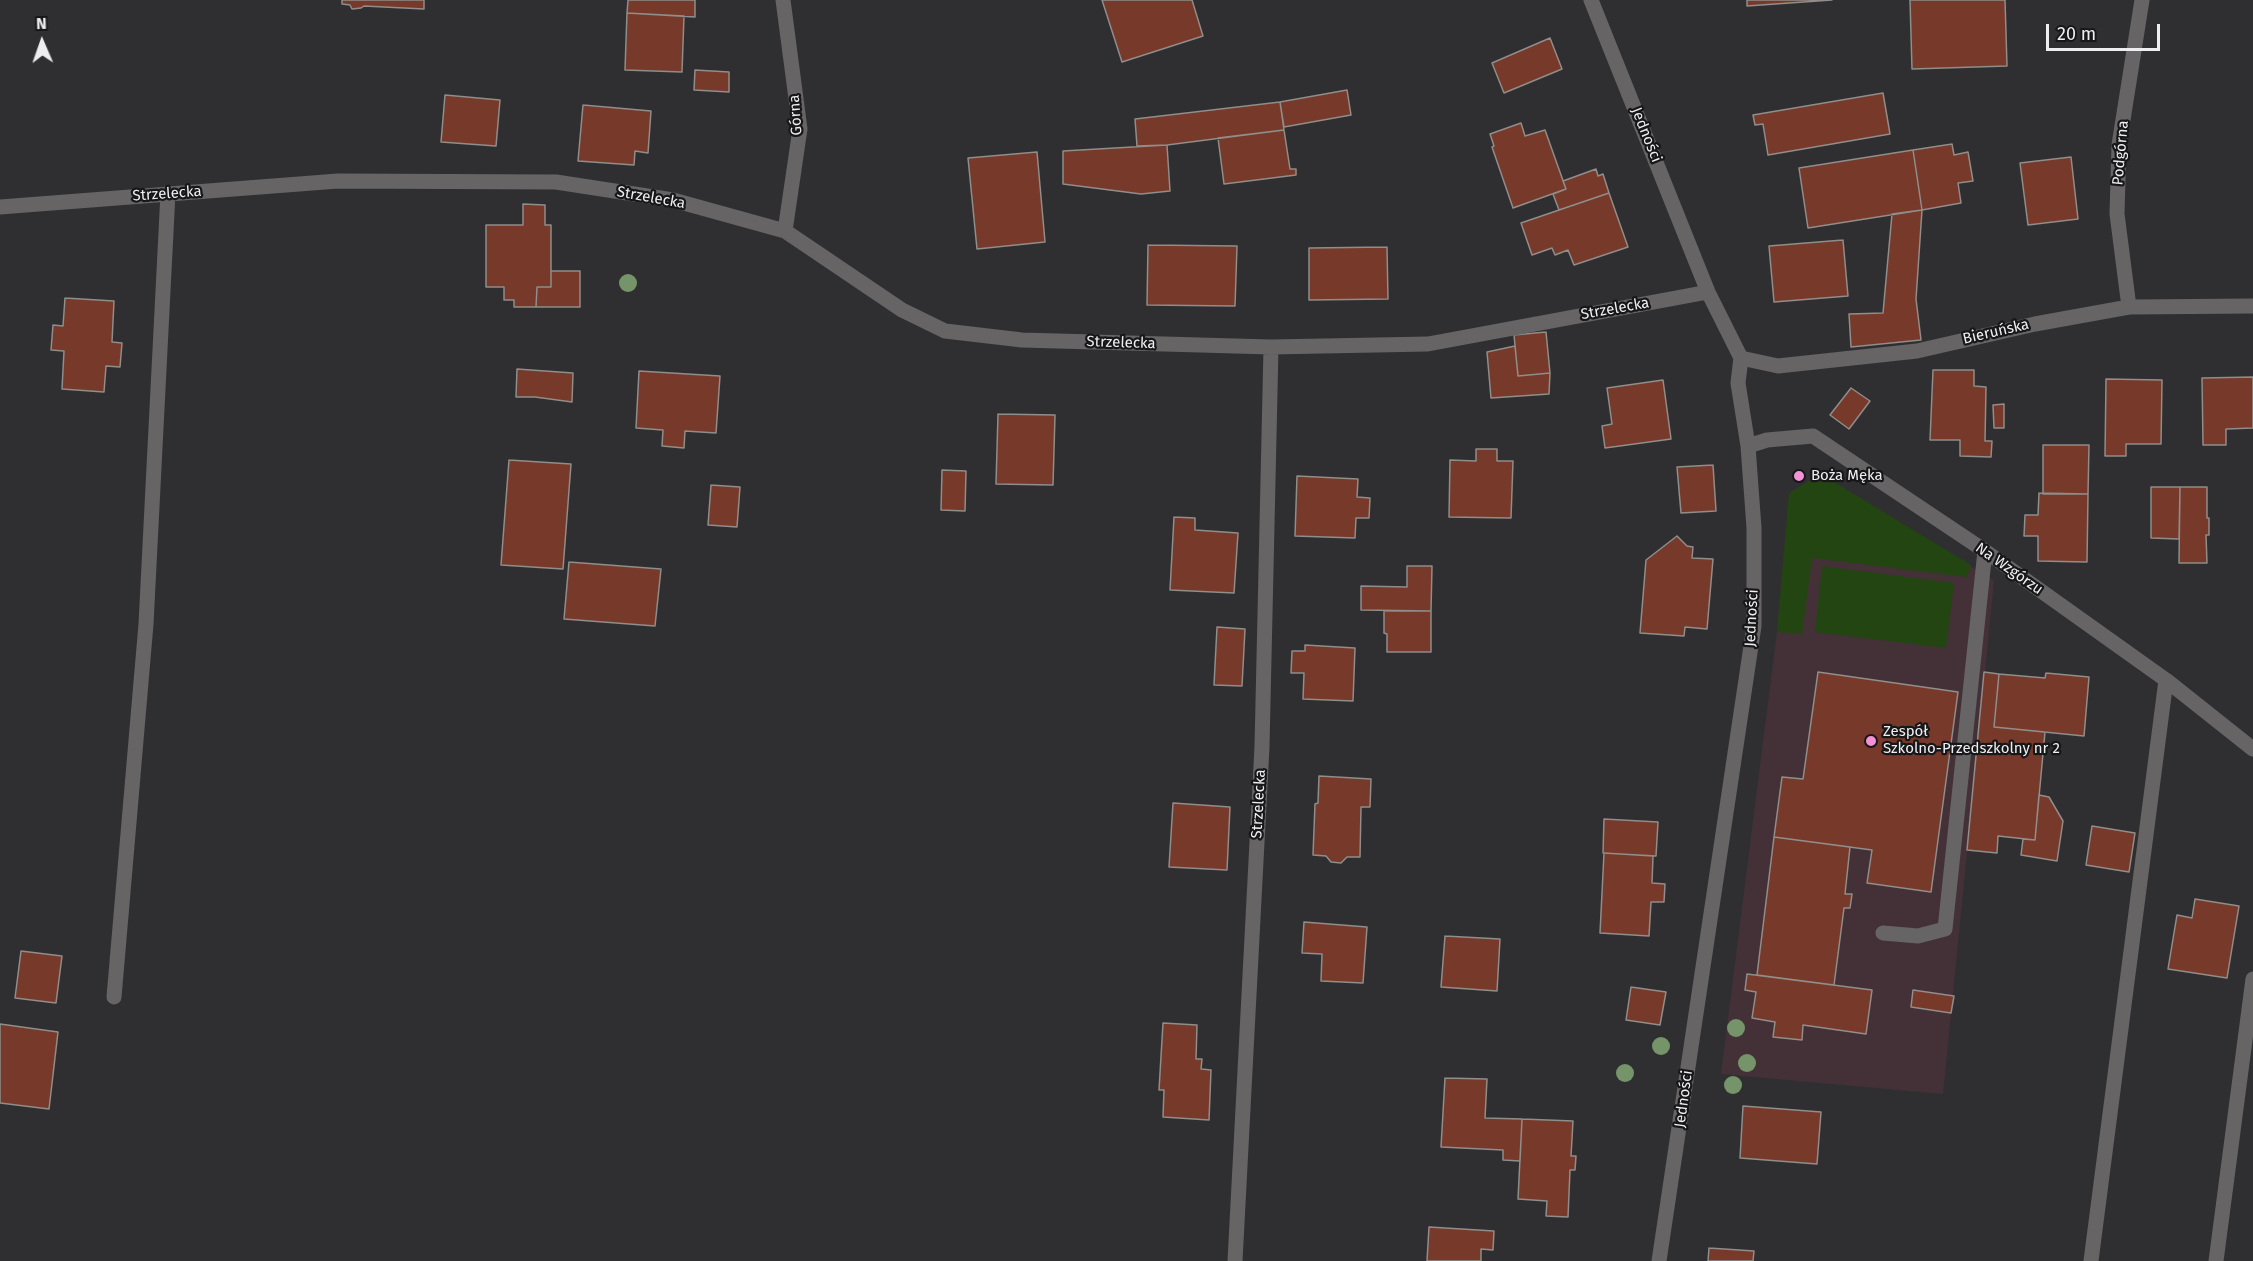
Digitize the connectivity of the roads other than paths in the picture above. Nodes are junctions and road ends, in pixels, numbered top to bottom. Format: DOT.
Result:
graph roads {
  1 [pos="783,0"];
  2 [pos="1591,0"];
  3 [pos="2142,0"];
  4 [pos="168,193"];
  5 [pos="0,207"];
  6 [pos="785,231"];
  7 [pos="1708,292"];
  8 [pos="2253,306"];
  9 [pos="2129,307"];
  10 [pos="1271,347"];
  11 [pos="1741,358"];
  12 [pos="1748,446"];
  13 [pos="1984,551"];
  14 [pos="2166,680"];
  15 [pos="2253,749"];
  16 [pos="1883,933"];
  17 [pos="2253,979"];
  18 [pos="114,998"];
  19 [pos="1234,1261"];
  20 [pos="1659,1261"];
  21 [pos="2091,1261"];
  22 [pos="2216,1261"];
  1 -- 6 [label="street, Górna"];
  2 -- 7 [label="street, Jedności"];
  3 -- 9 [label="street, Podgórna"];
  4 -- 5 [label="street, Strzelecka"];
  4 -- 6 [label="street, Strzelecka"];
  4 -- 18 [label="street"];
  6 -- 10 [label="street, Strzelecka"];
  7 -- 10 [label="street, Strzelecka"];
  7 -- 11 [label="street, Jedności"];
  8 -- 9 [label="street, Bieruńska"];
  9 -- 11 [label="street, Bieruńska"];
  10 -- 19 [label="street, Strzelecka"];
  11 -- 12 [label="street, Jedności"];
  12 -- 13 [label="street, Na Wzgórzu"];
  12 -- 20 [label="street, Jedności"];
  13 -- 14 [label="street, Na Wzgórzu"];
  13 -- 16 [label="street"];
  14 -- 15 [label="street, Na Wzgórzu"];
  14 -- 21 [label="street"];
  17 -- 22 [label="street"];
}
